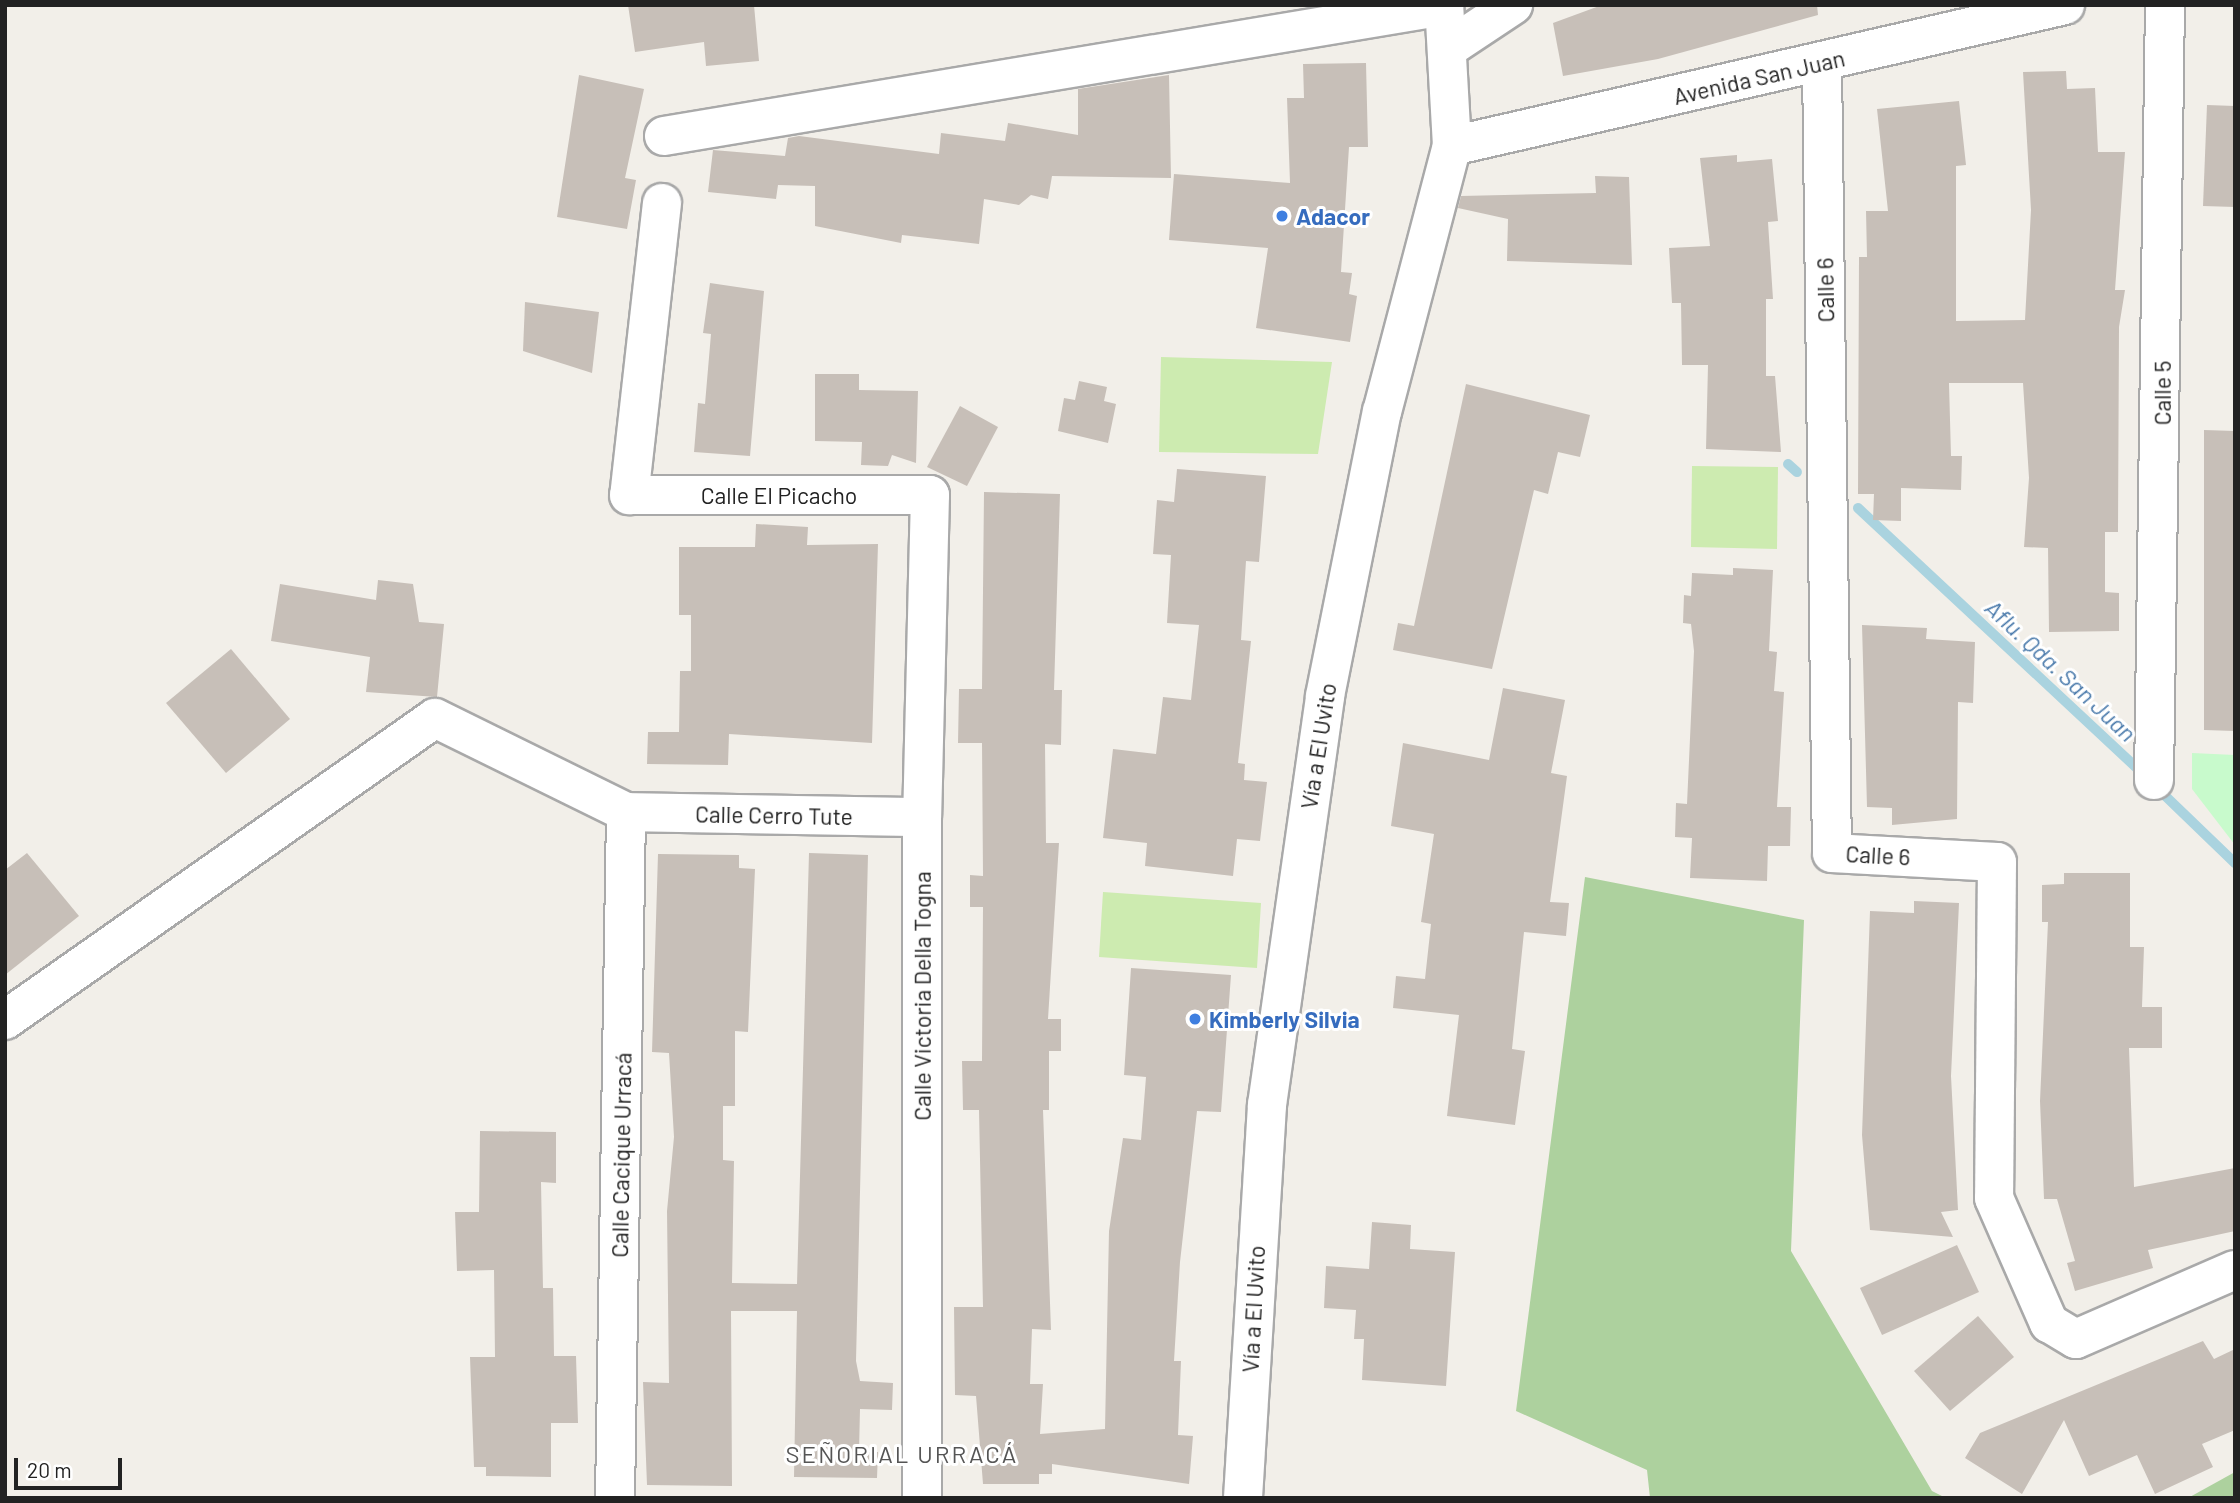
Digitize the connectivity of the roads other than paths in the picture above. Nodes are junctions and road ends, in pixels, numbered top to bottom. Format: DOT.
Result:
graph roads {
  1 [pos="1513,5"];
  2 [pos="2065,5"];
  3 [pos="2165,5"];
  4 [pos="1444,6"];
  5 [pos="1450,47"];
  6 [pos="1822,62"];
  7 [pos="664,136"];
  8 [pos="1452,146"];
  9 [pos="662,203"];
  10 [pos="930,495"];
  11 [pos="2154,780"];
  12 [pos="626,812"];
  13 [pos="922,817"];
  14 [pos="5,1020"];
  15 [pos="2235,1270"];
  16 [pos="615,1498"];
  17 [pos="922,1498"];
  18 [pos="1242,1498"];
  1 -- 5 [label="street"];
  2 -- 6 [label="street, Avenida San Juan"];
  3 -- 11 [label="street, Calle 5"];
  4 -- 5 [label="street, Vía a El Uvito"];
  4 -- 7 [label="street"];
  5 -- 8 [label="street, Vía a El Uvito"];
  6 -- 8 [label="street, Avenida San Juan"];
  6 -- 15 [label="street, Calle 6"];
  8 -- 18 [label="street, Vía a El Uvito"];
  9 -- 10 [label="street, Calle El Picacho"];
  10 -- 13 [label="street, Calle Victoria Della Togna"];
  12 -- 13 [label="street, Calle Cerro Tute"];
  12 -- 14 [label="street"];
  12 -- 16 [label="street, Calle Cacique Urracá"];
  13 -- 17 [label="street, Calle Victoria Della Togna"];
}
